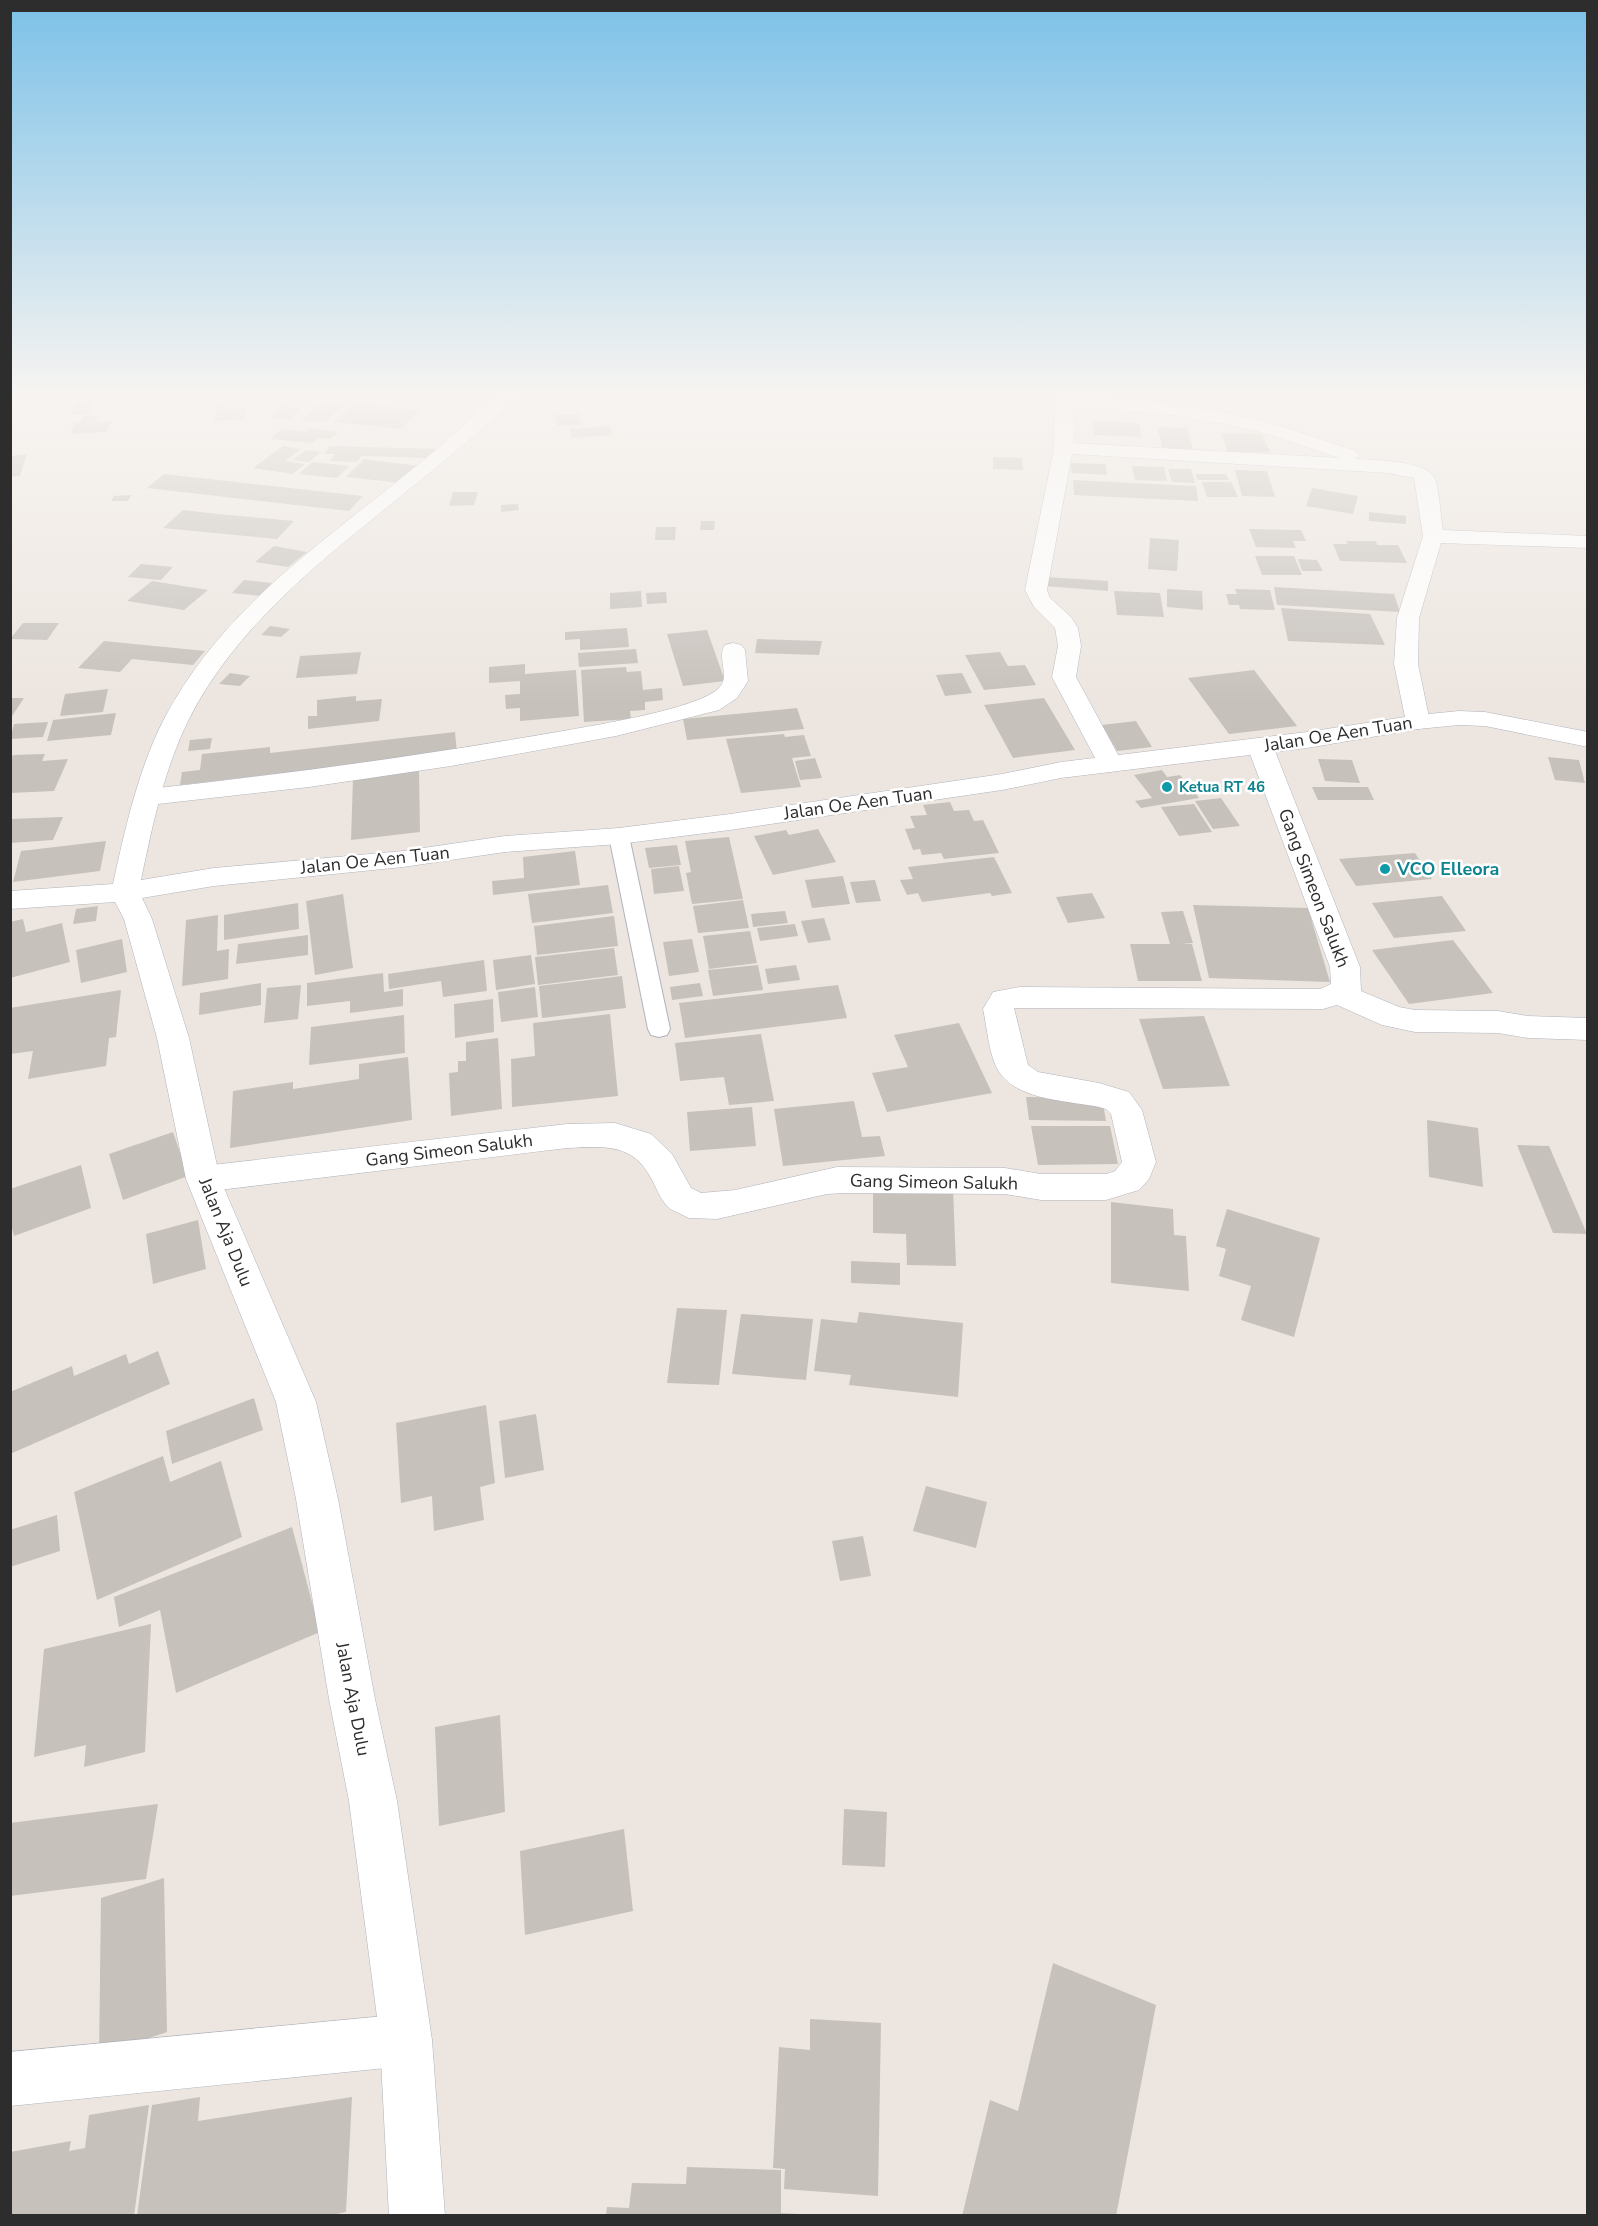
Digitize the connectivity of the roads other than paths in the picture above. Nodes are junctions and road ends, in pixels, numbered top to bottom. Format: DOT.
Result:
graph roads {
  1 [pos="389,496"];
  2 [pos="1055,496"];
  3 [pos="1427,496"];
  4 [pos="1432,536"];
  5 [pos="1587,542"];
  6 [pos="733,650"];
  7 [pos="1418,722"];
  8 [pos="1587,740"];
  9 [pos="1260,746"];
  10 [pos="1110,764"];
  11 [pos="149,797"];
  12 [pos="619,836"];
  13 [pos="125,892"];
  14 [pos="10,900"];
  15 [pos="1339,994"];
  16 [pos="659,1029"];
  17 [pos="1587,1029"];
  18 [pos="204,1179"];
  19 [pos="406,2040"];
  20 [pos="10,2079"];
  21 [pos="417,2216"];
  1 -- 11 [label="street"];
  2 -- 10 [label="street"];
  3 -- 4 [label="street"];
  4 -- 5 [label="street"];
  4 -- 7 [label="street"];
  6 -- 11 [label="street"];
  7 -- 8 [label="street, Jalan Oe Aen Tuan"];
  7 -- 9 [label="street, Jalan Oe Aen Tuan"];
  9 -- 10 [label="street, Jalan Oe Aen Tuan"];
  9 -- 15 [label="street, Gang Simeon Salukh"];
  10 -- 12 [label="street, Jalan Oe Aen Tuan"];
  11 -- 13 [label="street"];
  12 -- 13 [label="street, Jalan Oe Aen Tuan"];
  12 -- 16 [label="lane"];
  13 -- 14 [label="street, Jalan Oe Aen Tuan"];
  13 -- 18 [label="street, Jalan Aja Dulu"];
  15 -- 17 [label="street, Gang Simeon Salukh"];
  15 -- 18 [label="street, Gang Simeon Salukh"];
  18 -- 19 [label="street, Jalan Aja Dulu"];
  19 -- 20 [label="street"];
  19 -- 21 [label="street, Jalan Aja Dulu"];
}
